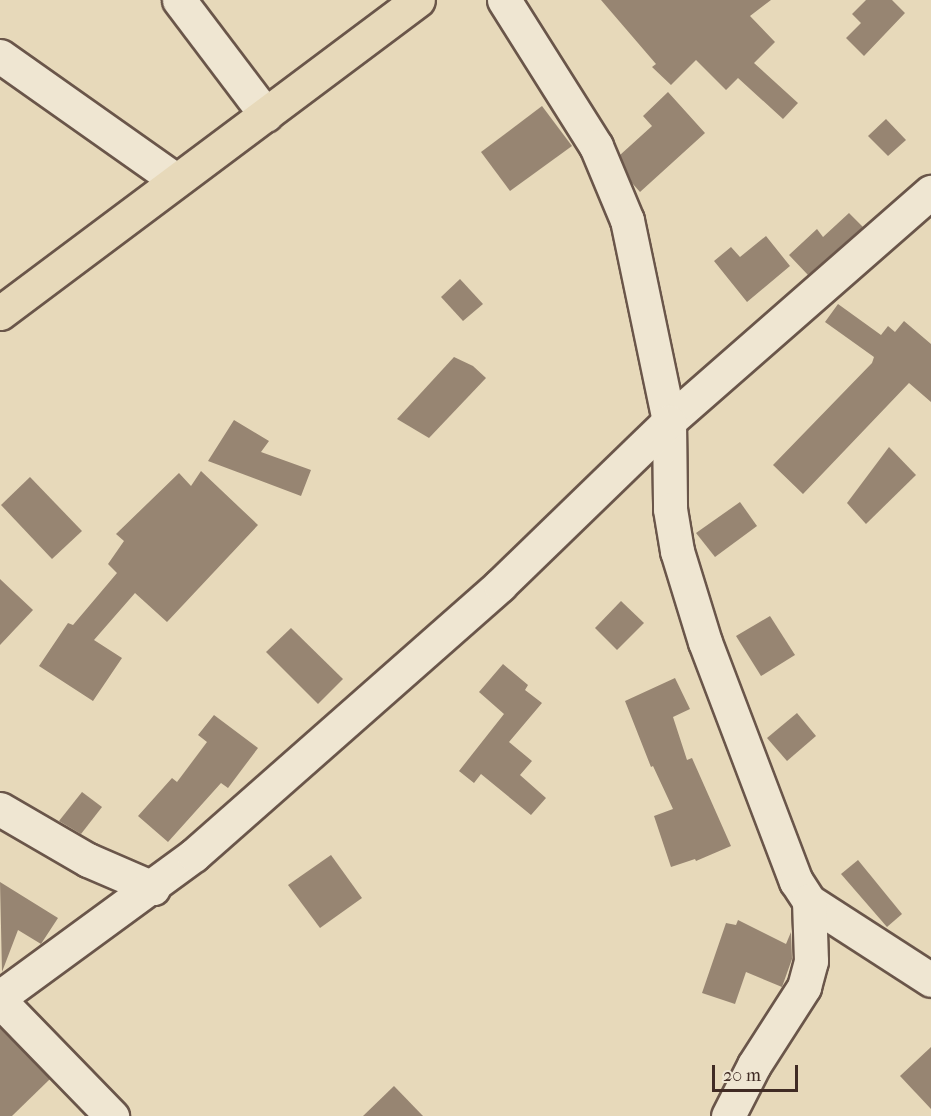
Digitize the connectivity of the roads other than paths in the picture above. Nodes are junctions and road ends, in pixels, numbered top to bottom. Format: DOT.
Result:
graph roads {
  1 [pos="179,0"];
  2 [pos="418,0"];
  3 [pos="504,0"];
  4 [pos="0,56"];
  5 [pos="266,115"];
  6 [pos="176,180"];
  7 [pos="931,192"];
  8 [pos="0,313"];
  9 [pos="669,420"];
  10 [pos="0,809"];
  11 [pos="153,888"];
  12 [pos="809,901"];
  13 [pos="931,980"];
  14 [pos="0,999"];
  15 [pos="112,1116"];
  16 [pos="728,1116"];
  1 -- 5 [label="street"];
  2 -- 5 [label="main road"];
  3 -- 9 [label="street"];
  4 -- 6 [label="street"];
  5 -- 6 [label="main road"];
  6 -- 8 [label="main road"];
  7 -- 9 [label="street"];
  9 -- 11 [label="street"];
  9 -- 12 [label="street"];
  10 -- 11 [label="street"];
  11 -- 14 [label="street"];
  12 -- 13 [label="street"];
  12 -- 16 [label="street"];
  14 -- 15 [label="street"];
}
